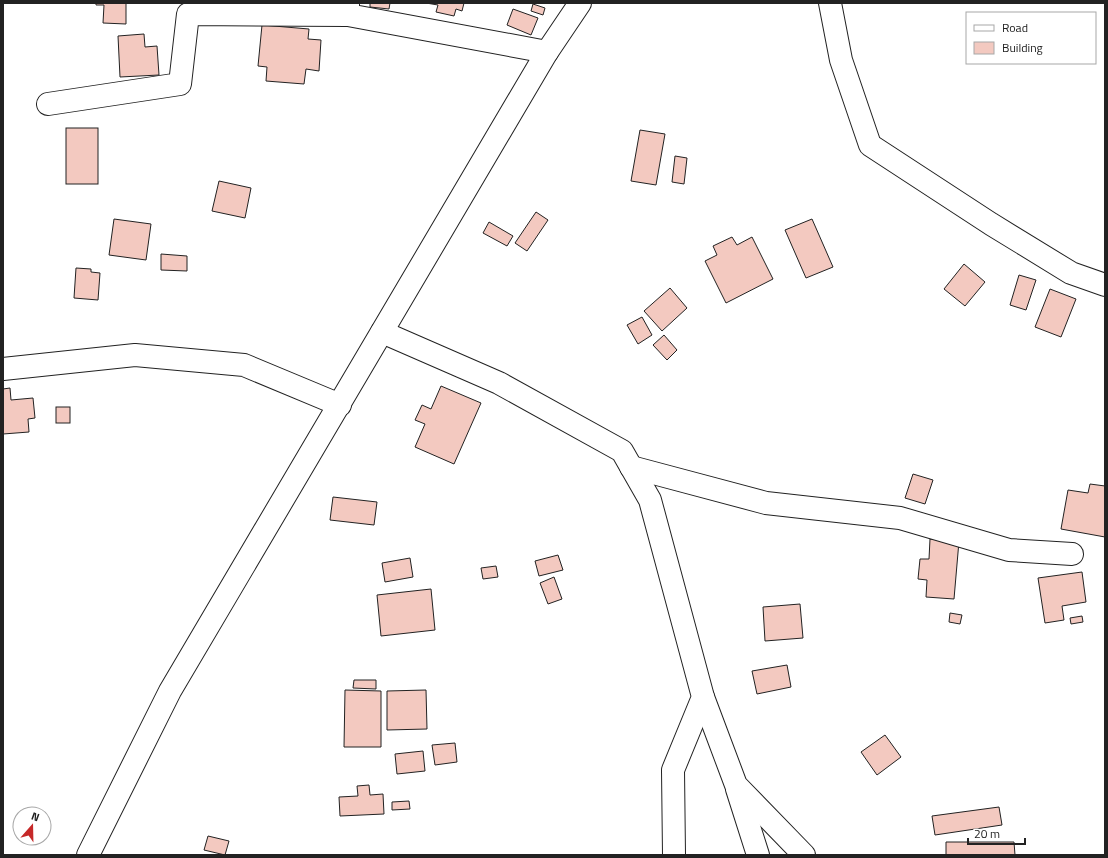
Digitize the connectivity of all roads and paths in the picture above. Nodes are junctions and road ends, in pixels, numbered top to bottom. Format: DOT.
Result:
graph roads {
  1 [pos="580,3"];
  2 [pos="830,3"];
  3 [pos="348,9"];
  4 [pos="547,52"];
  5 [pos="48,104"];
  6 [pos="1105,285"];
  7 [pos="382,332"];
  8 [pos="3,369"];
  9 [pos="340,405"];
  10 [pos="631,467"];
  11 [pos="1072,554"];
  12 [pos="703,697"];
  13 [pos="736,785"];
  14 [pos="88,855"];
  15 [pos="674,855"];
  16 [pos="758,855"];
  17 [pos="804,855"];
  1 -- 4 [label="street"];
  2 -- 6 [label="street"];
  3 -- 4 [label="street"];
  3 -- 5 [label="street"];
  4 -- 7 [label="street"];
  7 -- 9 [label="street"];
  7 -- 10 [label="street"];
  8 -- 9 [label="street"];
  9 -- 14 [label="street"];
  10 -- 11 [label="street"];
  10 -- 12 [label="street"];
  12 -- 13 [label="street"];
  12 -- 15 [label="street"];
  13 -- 16 [label="street"];
  13 -- 17 [label="street"];
}
